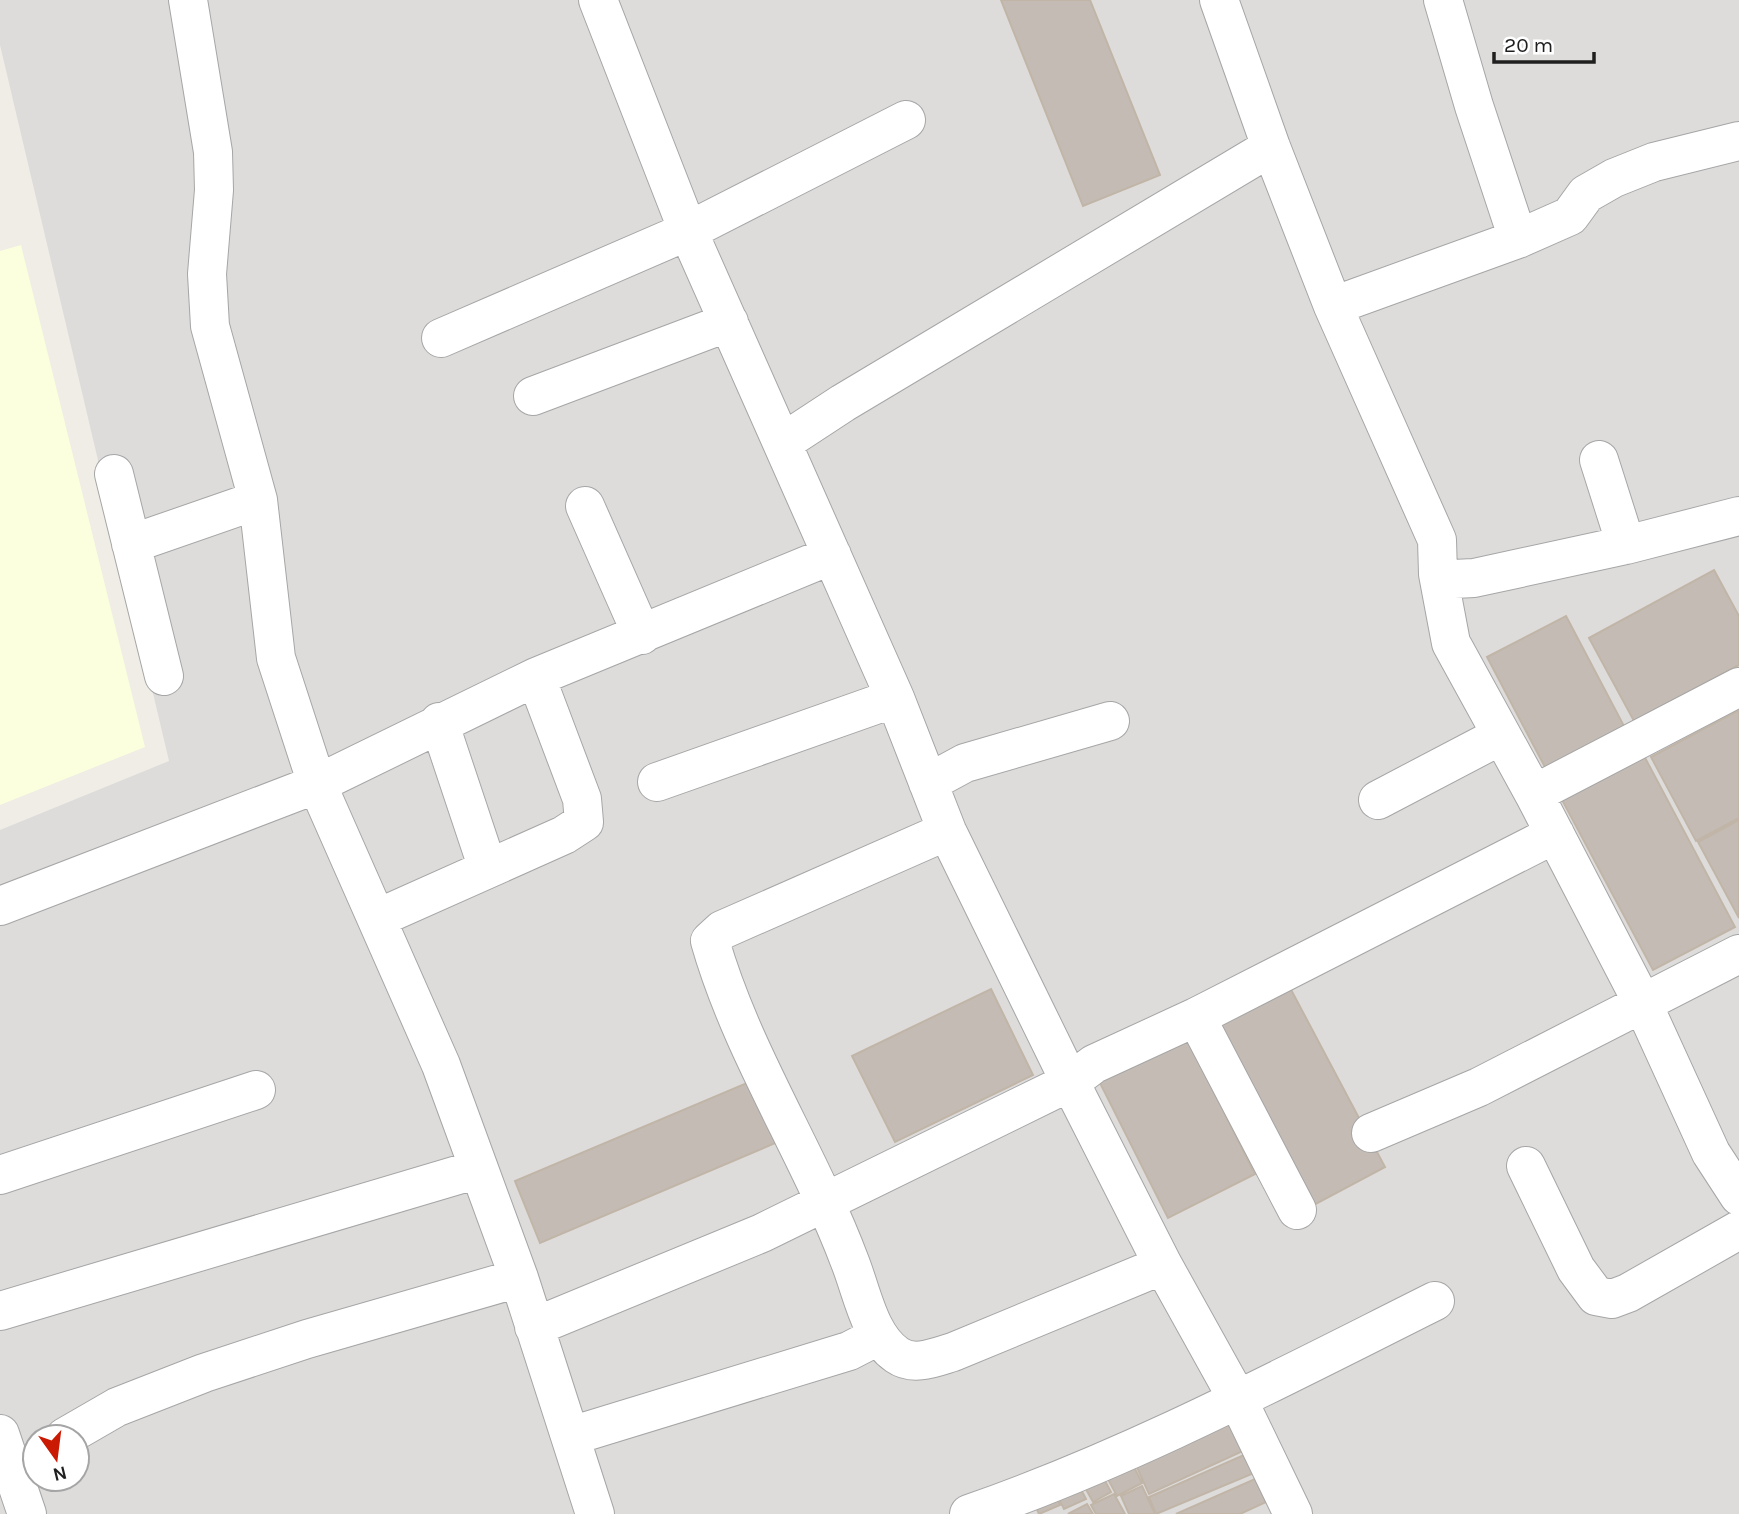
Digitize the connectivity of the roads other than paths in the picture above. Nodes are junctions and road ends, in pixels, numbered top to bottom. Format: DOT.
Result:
graph roads {
  1 [pos="188,0"];
  2 [pos="597,0"];
  3 [pos="1219,0"];
  4 [pos="1443,0"];
  5 [pos="906,120"];
  6 [pos="1739,141"];
  7 [pos="1270,147"];
  8 [pos="688,231"];
  9 [pos="1518,239"];
  10 [pos="1333,306"];
  11 [pos="729,323"];
  12 [pos="441,338"];
  13 [pos="533,396"];
  14 [pos="782,443"];
  15 [pos="1599,460"];
  16 [pos="114,474"];
  17 [pos="258,500"];
  18 [pos="585,506"];
  19 [pos="1739,516"];
  20 [pos="131,544"];
  21 [pos="1626,545"];
  22 [pos="832,555"];
  23 [pos="1438,574"];
  24 [pos="642,635"];
  25 [pos="164,676"];
  26 [pos="536,677"];
  27 [pos="1739,687"];
  28 [pos="895,698"];
  29 [pos="1110,720"];
  30 [pos="439,722"];
  31 [pos="1500,736"];
  32 [pos="657,782"];
  33 [pos="928,783"];
  34 [pos="317,784"];
  35 [pos="1534,794"];
  36 [pos="1378,800"];
  37 [pos="947,831"];
  38 [pos="1555,834"];
  39 [pos="488,869"];
  40 [pos="0,906"];
  41 [pos="378,918"];
  42 [pos="1739,954"];
  43 [pos="1642,1002"];
  44 [pos="1196,1017"];
  45 [pos="1070,1082"];
  46 [pos="256,1090"];
  47 [pos="1371,1133"];
  48 [pos="1526,1166"];
  49 [pos="478,1169"];
  50 [pos="0,1175"];
  51 [pos="1739,1196"];
  52 [pos="828,1203"];
  53 [pos="1297,1210"];
  54 [pos="1739,1230"];
  55 [pos="1163,1265"];
  56 [pos="519,1278"];
  57 [pos="1435,1301"];
  58 [pos="0,1311"];
  59 [pos="534,1327"];
  60 [pos="878,1336"];
  61 [pos="1238,1400"];
  62 [pos="89,1423"];
  63 [pos="571,1436"];
  64 [pos="15,1450"];
  65 [pos="589,1512"];
  66 [pos="27,1514"];
  67 [pos="969,1514"];
  68 [pos="1293,1514"];
  1 -- 17 [label="street"];
  2 -- 8 [label="street"];
  3 -- 7 [label="street"];
  4 -- 9 [label="street"];
  5 -- 8 [label="street"];
  6 -- 9 [label="street"];
  7 -- 10 [label="street"];
  7 -- 14 [label="street"];
  8 -- 11 [label="street"];
  8 -- 12 [label="street"];
  9 -- 10 [label="street"];
  10 -- 23 [label="street"];
  11 -- 13 [label="street"];
  11 -- 14 [label="street"];
  14 -- 22 [label="street"];
  15 -- 21 [label="street"];
  16 -- 20 [label="street"];
  17 -- 20 [label="street"];
  17 -- 34 [label="street"];
  18 -- 24 [label="street"];
  19 -- 21 [label="street"];
  20 -- 25 [label="street"];
  21 -- 23 [label="street"];
  22 -- 24 [label="street"];
  22 -- 28 [label="street"];
  23 -- 31 [label="street"];
  24 -- 26 [label="street"];
  26 -- 30 [label="street"];
  26 -- 39 [label="street"];
  27 -- 35 [label="street"];
  28 -- 32 [label="street"];
  28 -- 33 [label="street"];
  29 -- 33 [label="street"];
  30 -- 34 [label="street"];
  30 -- 39 [label="street"];
  31 -- 35 [label="street"];
  31 -- 36 [label="street"];
  33 -- 37 [label="street"];
  34 -- 40 [label="street"];
  34 -- 41 [label="street"];
  35 -- 38 [label="street"];
  37 -- 45 [label="street"];
  37 -- 52 [label="street"];
  38 -- 43 [label="street"];
  38 -- 44 [label="street"];
  39 -- 41 [label="street"];
  41 -- 49 [label="street"];
  42 -- 43 [label="street"];
  43 -- 47 [label="street"];
  43 -- 51 [label="street"];
  44 -- 45 [label="street"];
  44 -- 53 [label="street"];
  45 -- 52 [label="street"];
  45 -- 55 [label="street"];
  46 -- 50 [label="street"];
  48 -- 54 [label="street"];
  49 -- 56 [label="street"];
  49 -- 58 [label="street"];
  52 -- 59 [label="street"];
  52 -- 60 [label="street"];
  55 -- 60 [label="street"];
  55 -- 61 [label="street"];
  56 -- 59 [label="street"];
  56 -- 62 [label="street"];
  57 -- 61 [label="street"];
  59 -- 63 [label="street"];
  60 -- 63 [label="street"];
  61 -- 67 [label="street"];
  61 -- 68 [label="street"];
  63 -- 65 [label="street"];
  64 -- 66 [label="street"];
}
